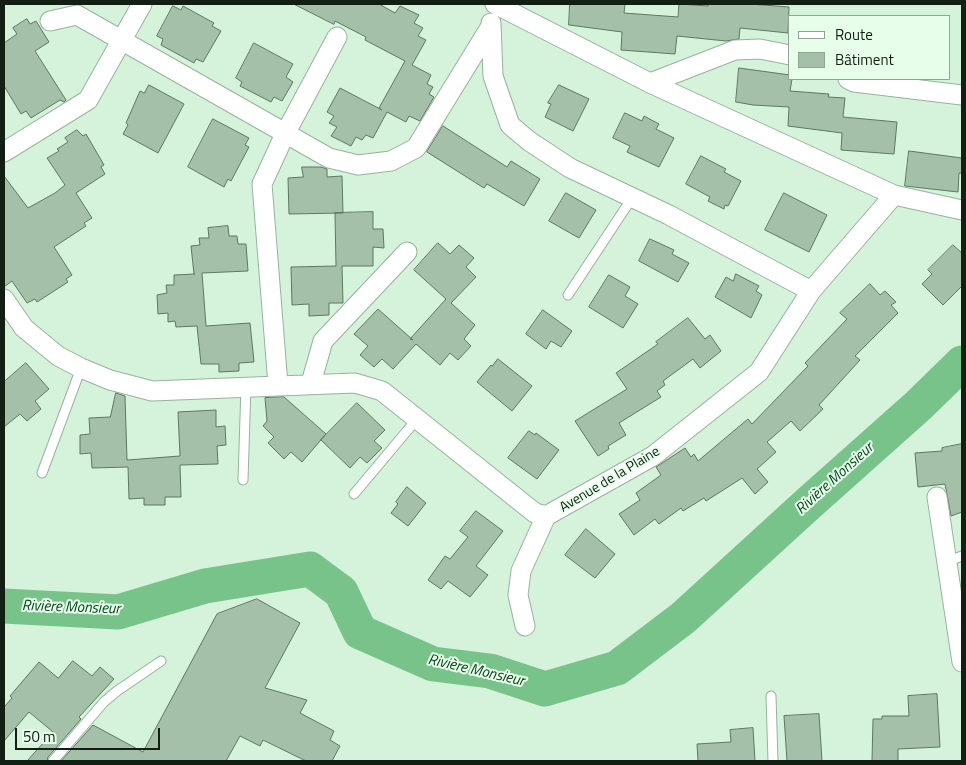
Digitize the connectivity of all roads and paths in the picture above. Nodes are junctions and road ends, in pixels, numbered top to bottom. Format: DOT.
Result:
graph roads {
  1 [pos="142,4"];
  2 [pos="494,4"];
  3 [pos="50,21"];
  4 [pos="491,26"];
  5 [pos="337,37"];
  6 [pos="120,41"];
  7 [pos="788,55"];
  8 [pos="850,80"];
  9 [pos="650,83"];
  10 [pos="962,95"];
  11 [pos="285,134"];
  12 [pos="4,152"];
  13 [pos="894,195"];
  14 [pos="632,198"];
  15 [pos="962,210"];
  16 [pos="407,252"];
  17 [pos="811,291"];
  18 [pos="568,296"];
  19 [pos="4,299"];
  20 [pos="81,368"];
  21 [pos="311,383"];
  22 [pos="278,385"];
  23 [pos="246,386"];
  24 [pos="417,419"];
  25 [pos="42,473"];
  26 [pos="243,480"];
  27 [pos="354,494"];
  28 [pos="937,497"];
  29 [pos="546,516"];
  30 [pos="954,559"];
  31 [pos="525,626"];
  32 [pos="161,661"];
  33 [pos="962,662"];
  34 [pos="771,696"];
  35 [pos="53,761"];
  36 [pos="773,761"];
  1 -- 6 [label="street"];
  2 -- 4 [label="street"];
  2 -- 9 [label="street"];
  3 -- 6 [label="street"];
  4 -- 11 [label="street"];
  4 -- 14 [label="street"];
  5 -- 11 [label="street"];
  6 -- 11 [label="street"];
  6 -- 12 [label="street"];
  7 -- 9 [label="street"];
  8 -- 10 [label="street"];
  9 -- 13 [label="street"];
  11 -- 22 [label="street"];
  13 -- 15 [label="street"];
  13 -- 17 [label="street, Avenue de la Plaine"];
  14 -- 17 [label="street"];
  14 -- 18 [label="lane"];
  16 -- 21 [label="street"];
  17 -- 29 [label="street, Avenue de la Plaine"];
  19 -- 20 [label="street"];
  20 -- 23 [label="street"];
  20 -- 25 [label="lane"];
  21 -- 22 [label="street"];
  21 -- 24 [label="street"];
  22 -- 23 [label="street"];
  23 -- 26 [label="lane"];
  24 -- 27 [label="lane"];
  24 -- 29 [label="street"];
  28 -- 30 [label="street"];
  29 -- 31 [label="street, Avenue de la Plaine"];
  30 -- 33 [label="street"];
  32 -- 35 [label="lane"];
  34 -- 36 [label="lane"];
}
